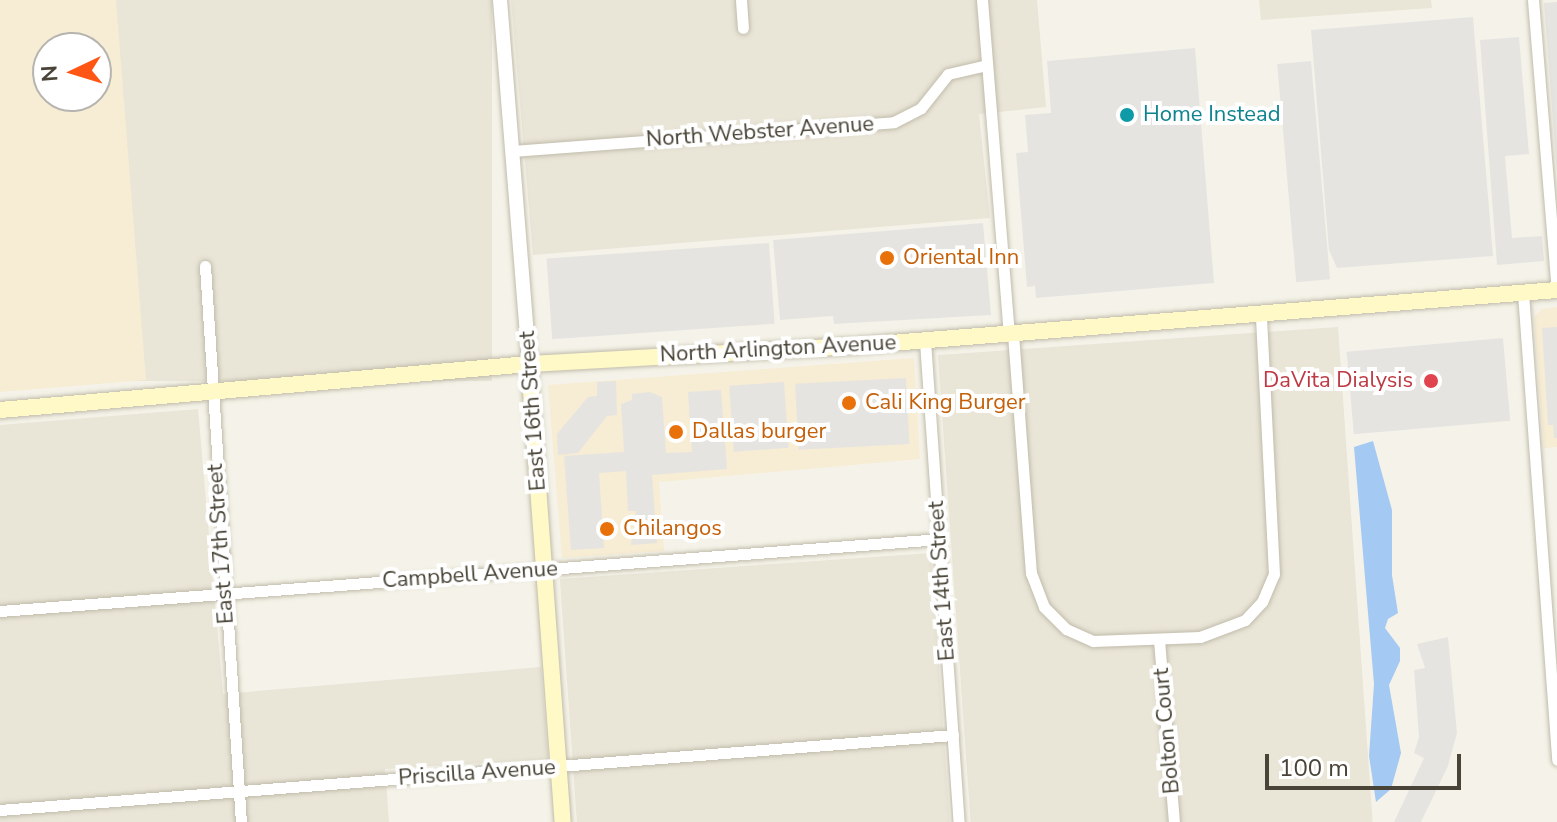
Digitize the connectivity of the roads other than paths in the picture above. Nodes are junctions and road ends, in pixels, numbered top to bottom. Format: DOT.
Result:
graph roads {
  1 [pos="500,0"];
  2 [pos="741,0"];
  3 [pos="982,0"];
  4 [pos="1533,0"];
  5 [pos="743,28"];
  6 [pos="987,65"];
  7 [pos="512,151"];
  8 [pos="205,266"];
  9 [pos="1557,290"];
  10 [pos="1523,293"];
  11 [pos="1261,314"];
  12 [pos="1011,335"];
  13 [pos="925,341"];
  14 [pos="529,364"];
  15 [pos="215,394"];
  16 [pos="0,410"];
  17 [pos="939,539"];
  18 [pos="544,569"];
  19 [pos="224,594"];
  20 [pos="0,611"];
  21 [pos="1159,640"];
  22 [pos="953,735"];
  23 [pos="1557,760"];
  24 [pos="559,767"];
  25 [pos="239,792"];
  26 [pos="0,810"];
  27 [pos="241,822"];
  28 [pos="563,822"];
  29 [pos="959,822"];
  30 [pos="1174,822"];
  1 -- 7 [label="street, East 16th Street"];
  2 -- 5 [label="street"];
  3 -- 6 [label="street"];
  4 -- 9 [label="street"];
  6 -- 7 [label="street, North Webster Avenue"];
  6 -- 12 [label="street"];
  7 -- 14 [label="street, East 16th Street"];
  8 -- 15 [label="street, East 17th Street"];
  9 -- 10 [label="main road, North Arlington Avenue"];
  10 -- 11 [label="main road, North Arlington Avenue"];
  10 -- 23 [label="street"];
  11 -- 12 [label="main road, North Arlington Avenue"];
  11 -- 21 [label="street"];
  12 -- 13 [label="main road, North Arlington Avenue"];
  12 -- 21 [label="street"];
  13 -- 14 [label="main road, North Arlington Avenue"];
  13 -- 17 [label="street, East 14th Street"];
  14 -- 15 [label="main road, North Arlington Avenue"];
  14 -- 18 [label="main road, East 16th Street"];
  15 -- 16 [label="main road, North Arlington Avenue"];
  15 -- 19 [label="street, East 17th Street"];
  17 -- 18 [label="street, Campbell Avenue"];
  17 -- 22 [label="street, East 14th Street"];
  18 -- 19 [label="street, Campbell Avenue"];
  18 -- 24 [label="main road, East 16th Street"];
  19 -- 20 [label="street, Campbell Avenue"];
  19 -- 25 [label="street, East 17th Street"];
  21 -- 30 [label="street, Bolton Court"];
  22 -- 24 [label="street, Priscilla Avenue"];
  22 -- 29 [label="street, East 14th Street"];
  24 -- 25 [label="street, Priscilla Avenue"];
  24 -- 28 [label="main road, East 16th Street"];
  25 -- 26 [label="street, Priscilla Avenue"];
  25 -- 27 [label="street, East 17th Street"];
}
